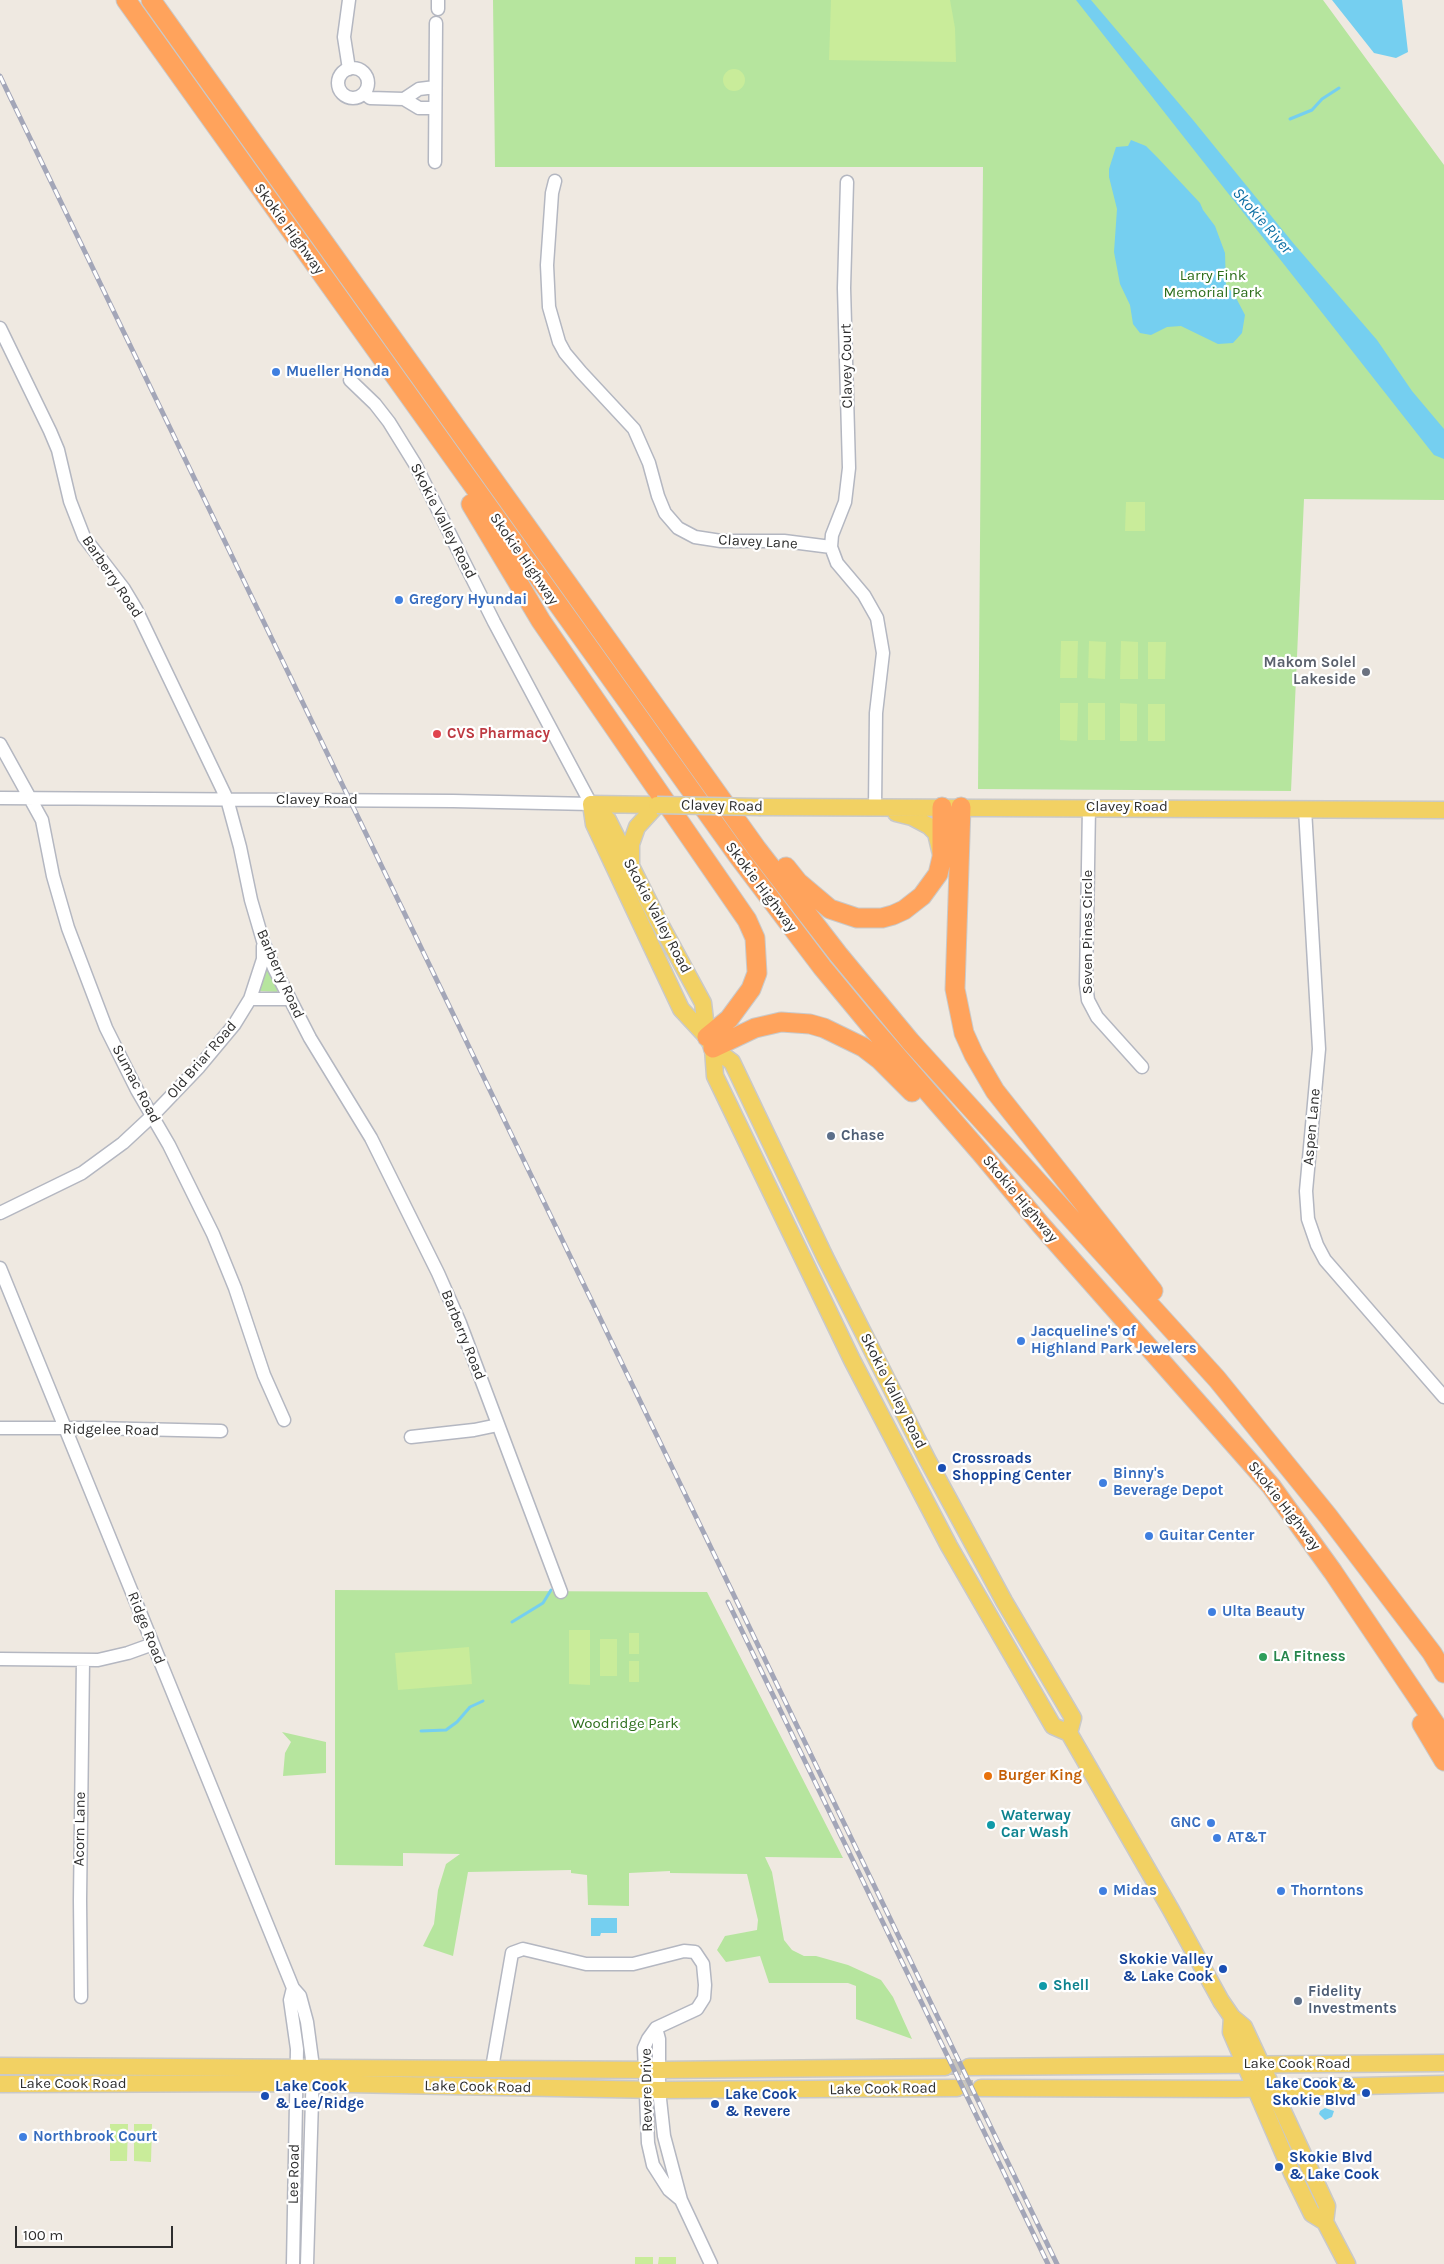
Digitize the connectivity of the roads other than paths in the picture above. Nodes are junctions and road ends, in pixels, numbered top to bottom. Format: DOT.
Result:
graph roads {
  1 [pos="126,0"];
  2 [pos="349,0"];
  3 [pos="153,1"];
  4 [pos="436,23"];
  5 [pos="349,69"];
  6 [pos="435,87"];
  7 [pos="364,94"];
  8 [pos="404,99"];
  9 [pos="435,108"];
  10 [pos="435,162"];
  11 [pos="555,181"];
  12 [pos="847,182"];
  13 [pos="0,328"];
  14 [pos="350,380"];
  15 [pos="401,385"];
  16 [pos="830,547"];
  17 [pos="614,648"];
  18 [pos="0,744"];
  19 [pos="0,798"];
  20 [pos="30,798"];
  21 [pos="227,799"];
  22 [pos="591,804"];
  23 [pos="658,806"];
  24 [pos="961,806"];
  25 [pos="942,807"];
  26 [pos="1089,807"];
  27 [pos="876,808"];
  28 [pos="1305,809"];
  29 [pos="1444,810"];
  30 [pos="942,857"];
  31 [pos="630,866"];
  32 [pos="263,941"];
  33 [pos="250,999"];
  34 [pos="289,999"];
  35 [pos="710,1042"];
  36 [pos="1142,1067"];
  37 [pos="152,1116"];
  38 [pos="1017,1196"];
  39 [pos="0,1213"];
  40 [pos="0,1268"];
  41 [pos="1217,1379"];
  42 [pos="1444,1397"];
  43 [pos="284,1420"];
  44 [pos="498,1425"];
  45 [pos="0,1428"];
  46 [pos="66,1429"];
  47 [pos="221,1431"];
  48 [pos="411,1437"];
  49 [pos="927,1459"];
  50 [pos="908,1468"];
  51 [pos="967,1536"];
  52 [pos="949,1546"];
  53 [pos="1334,1572"];
  54 [pos="561,1592"];
  55 [pos="153,1644"];
  56 [pos="0,1659"];
  57 [pos="83,1660"];
  58 [pos="1438,1660"];
  59 [pos="1444,1673"];
  60 [pos="1069,1733"];
  61 [pos="1444,1736"];
  62 [pos="1444,1761"];
  63 [pos="293,1988"];
  64 [pos="81,1997"];
  65 [pos="1232,2017"];
  66 [pos="1444,2063"];
  67 [pos="1243,2064"];
  68 [pos="1263,2064"];
  69 [pos="0,2066"];
  70 [pos="945,2067"];
  71 [pos="969,2067"];
  72 [pos="492,2068"];
  73 [pos="652,2069"];
  74 [pos="296,2075"];
  75 [pos="313,2075"];
  76 [pos="0,2084"];
  77 [pos="1444,2084"];
  78 [pos="957,2088"];
  79 [pos="981,2088"];
  80 [pos="1254,2088"];
  81 [pos="1272,2088"];
  82 [pos="652,2090"];
  83 [pos="681,2200"];
  84 [pos="1325,2222"];
  85 [pos="293,2264"];
  86 [pos="307,2264"];
  87 [pos="711,2264"];
  88 [pos="1347,2264"];
  1 -- 15 [label="highway, Skokie Highway"];
  2 -- 5 [label="street"];
  3 -- 17 [label="highway, Skokie Highway"];
  4 -- 6 [label="street"];
  5 -- 7 [label="street"];
  5 -- 7 [label="street"];
  6 -- 8 [label="street"];
  6 -- 9 [label="street"];
  7 -- 8 [label="street"];
  8 -- 9 [label="street"];
  9 -- 10 [label="street"];
  11 -- 16 [label="street, Clavey Lane"];
  12 -- 16 [label="street, Clavey Court"];
  13 -- 21 [label="street, Barberry Road"];
  14 -- 22 [label="street, Skokie Valley Road"];
  15 -- 35 [label="highway"];
  15 -- 38 [label="highway, Skokie Highway"];
  16 -- 27 [label="street"];
  17 -- 30 [label="highway"];
  17 -- 41 [label="highway, Skokie Highway"];
  18 -- 20 [label="street, Sumac Road"];
  19 -- 20 [label="street, Clavey Road"];
  20 -- 21 [label="street, Clavey Road"];
  20 -- 37 [label="street, Sumac Road"];
  21 -- 22 [label="street, Clavey Road"];
  21 -- 32 [label="street, Barberry Road"];
  22 -- 23 [label="main road, Clavey Road"];
  22 -- 31 [label="main road, Skokie Valley Road"];
  22 -- 35 [label="main road, Skokie Valley Road"];
  23 -- 27 [label="main road, Clavey Road, bridge"];
  23 -- 31 [label="main road"];
  24 -- 25 [label="main road, Clavey Road"];
  24 -- 26 [label="main road, Clavey Road"];
  24 -- 41 [label="highway"];
  25 -- 27 [label="main road, Clavey Road"];
  25 -- 30 [label="highway"];
  26 -- 28 [label="main road, Clavey Road"];
  26 -- 36 [label="street, Seven Pines Circle"];
  27 -- 30 [label="main road"];
  28 -- 29 [label="main road, Clavey Road"];
  28 -- 42 [label="street, Aspen Lane"];
  31 -- 35 [label="main road, Skokie Valley Road"];
  32 -- 33 [label="street, Old Briar Road"];
  32 -- 34 [label="street, Barberry Road"];
  33 -- 34 [label="street"];
  33 -- 37 [label="street, Old Briar Road"];
  34 -- 44 [label="street, Barberry Road"];
  35 -- 38 [label="highway"];
  35 -- 49 [label="main road, Skokie Valley Road"];
  35 -- 50 [label="main road, Skokie Valley Road"];
  37 -- 39 [label="street, Old Briar Road"];
  37 -- 43 [label="street, Sumac Road"];
  38 -- 53 [label="highway, Skokie Highway"];
  40 -- 46 [label="street, Ridge Road"];
  41 -- 58 [label="highway, Skokie Highway"];
  44 -- 48 [label="street"];
  44 -- 54 [label="street, Barberry Road"];
  45 -- 46 [label="street, Ridgelee Road"];
  46 -- 47 [label="street, Ridgelee Road"];
  46 -- 55 [label="street, Ridge Road"];
  49 -- 50 [label="main road"];
  49 -- 51 [label="main road, Skokie Valley Road"];
  50 -- 52 [label="main road, Skokie Valley Road"];
  51 -- 52 [label="main road"];
  51 -- 60 [label="main road, Skokie Valley Road"];
  52 -- 60 [label="main road, Skokie Valley Road"];
  53 -- 61 [label="highway, Skokie Highway"];
  53 -- 62 [label="highway"];
  55 -- 57 [label="street"];
  55 -- 63 [label="street, Ridge Road"];
  56 -- 57 [label="street"];
  57 -- 64 [label="street, Acorn Lane"];
  58 -- 59 [label="highway, Skokie Highway"];
  60 -- 65 [label="main road, Skokie Valley Road"];
  63 -- 74 [label="street, Ridge Road"];
  63 -- 75 [label="street, Ridge Road"];
  65 -- 67 [label="main road, Skokie Valley Road"];
  65 -- 68 [label="main road, Skokie Valley Road"];
  66 -- 68 [label="main road, Lake Cook Road"];
  67 -- 68 [label="main road, Lake Cook Road"];
  67 -- 71 [label="main road, Lake Cook Road"];
  67 -- 80 [label="main road, Skokie Valley Road"];
  68 -- 81 [label="main road, Skokie Valley Road"];
  69 -- 74 [label="main road, Lake Cook Road"];
  70 -- 73 [label="main road, Lake Cook Road"];
  72 -- 73 [label="main road, Lake Cook Road"];
  72 -- 73 [label="street, Revere Drive"];
  72 -- 75 [label="main road, Lake Cook Road"];
  73 -- 82 [label="street, Revere Drive"];
  74 -- 75 [label="main road, Lake Cook Road"];
  74 -- 76 [label="main road, Lake Cook Road"];
  74 -- 85 [label="street, Lee Road"];
  75 -- 82 [label="main road, Lake Cook Road"];
  75 -- 86 [label="street, Lee Road"];
  77 -- 81 [label="main road, Lake Cook Road"];
  78 -- 82 [label="main road, Lake Cook Road"];
  79 -- 80 [label="main road, Lake Cook Road"];
  80 -- 81 [label="main road, Lake Cook Road"];
  80 -- 84 [label="main road, Skokie Valley Road"];
  81 -- 84 [label="main road, Skokie Valley Road"];
  82 -- 83 [label="street, Revere Drive"];
  82 -- 83 [label="street, Revere Drive"];
  83 -- 87 [label="street, Revere Drive"];
  84 -- 88 [label="main road"];
}
